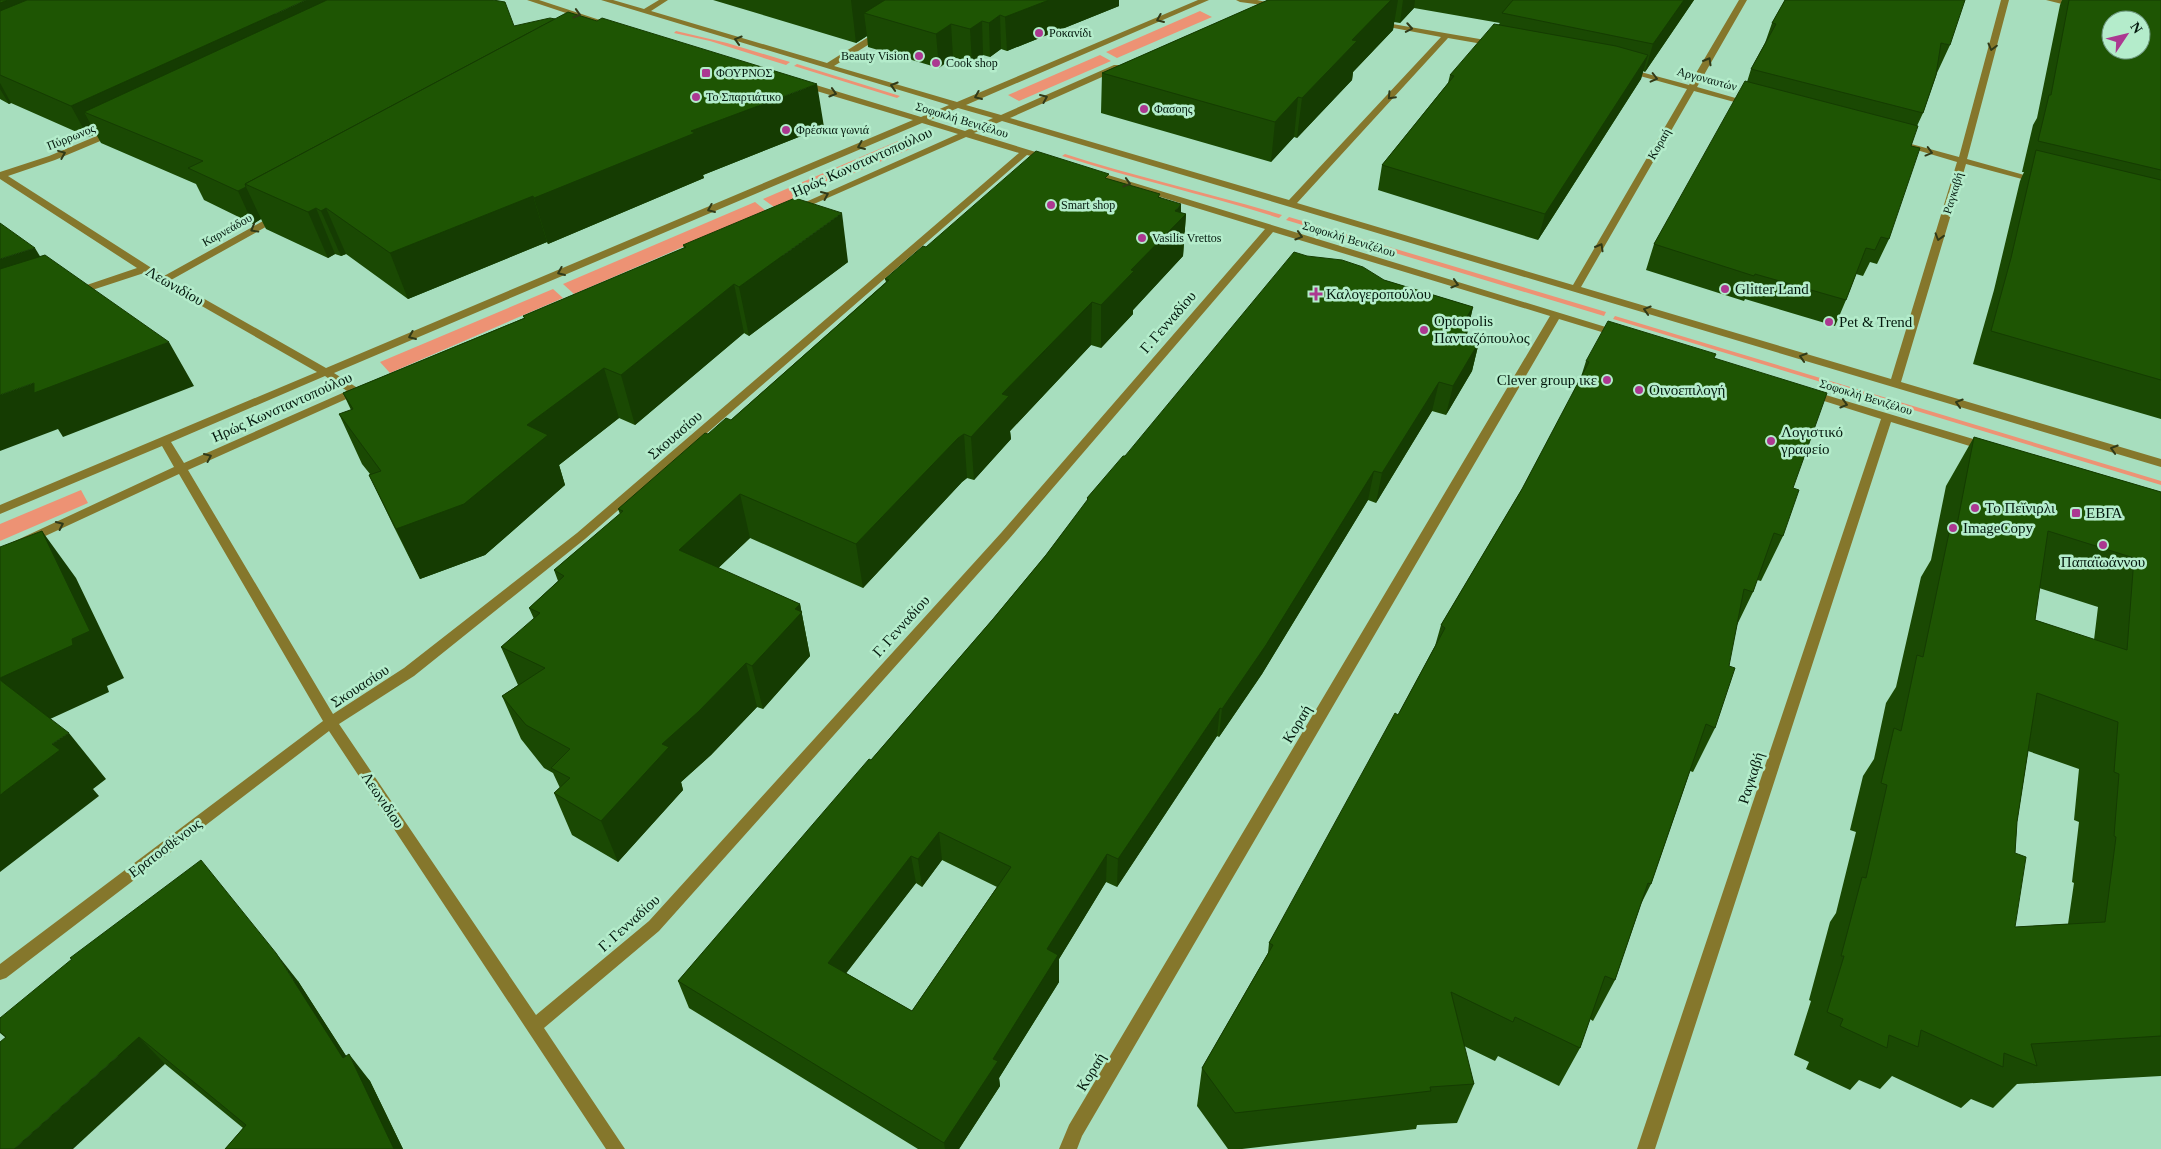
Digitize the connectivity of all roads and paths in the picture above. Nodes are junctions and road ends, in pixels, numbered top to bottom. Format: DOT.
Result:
graph roads {
  1 [pos="530,0"];
  2 [pos="605,0"];
  3 [pos="664,0"];
  4 [pos="1205,0"];
  5 [pos="1240,0"];
  6 [pos="1743,0"];
  7 [pos="2005,0"];
  8 [pos="2050,0"];
  9 [pos="1265,1"];
  10 [pos="1291,8"];
  11 [pos="2087,8"];
  12 [pos="1244,11"];
  13 [pos="644,12"];
  14 [pos="1369,21"];
  15 [pos="618,29"];
  16 [pos="885,31"];
  17 [pos="1447,35"];
  18 [pos="1505,46"];
  19 [pos="1128,62"];
  20 [pos="828,66"];
  21 [pos="1620,70"];
  22 [pos="793,81"];
  23 [pos="1692,87"];
  24 [pos="957,105"];
  25 [pos="1755,105"];
  26 [pos="999,117"];
  27 [pos="922,120"];
  28 [pos="121,128"];
  29 [pos="964,133"];
  30 [pos="1896,143"];
  31 [pos="1025,152"];
  32 [pos="1962,161"];
  33 [pos="1063,164"];
  34 [pos="1082,170"];
  35 [pos="0,176"];
  36 [pos="2048,183"];
  37 [pos="1291,204"];
  38 [pos="786,212"];
  39 [pos="283,213"];
  40 [pos="1271,228"];
  41 [pos="146,270"];
  42 [pos="163,280"];
  43 [pos="1575,289"];
  44 [pos="64,296"];
  45 [pos="1556,315"];
  46 [pos="1632,338"];
  47 [pos="326,372"];
  48 [pos="373,384"];
  49 [pos="1895,384"];
  50 [pos="355,391"];
  51 [pos="1802,391"];
  52 [pos="1887,417"];
  53 [pos="165,441"];
  54 [pos="1997,451"];
  55 [pos="2161,463"];
  56 [pos="180,469"];
  57 [pos="0,510"];
  58 [pos="0,553"];
  59 [pos="331,722"];
  60 [pos="0,973"];
  61 [pos="534,1026"];
  62 [pos="616,1149"];
  63 [pos="1068,1149"];
  64 [pos="1646,1149"];
  1 -- 15 [label="street, one-way"];
  2 -- 13 [label="street, Σοφοκλή Βενιζέλου"];
  3 -- 13 [label="street"];
  4 -- 24 [label="street, Ηρώς Κωνσταντοπούλου, one-way"];
  5 -- 9 [label="street"];
  23 -- 6 [label="street, Κοραή, one-way"];
  7 -- 32 [label="street, Ραγκαβή, one-way"];
  8 -- 11 [label="street"];
  9 -- 10 [label="street"];
  9 -- 12 [label="street"];
  20 -- 13 [label="street, Σοφοκλή Βενιζέλου, one-way"];
  14 -- 17 [label="street, one-way"];
  16 -- 20 [label="street"];
  17 -- 18 [label="street"];
  17 -- 37 [label="street, one-way"];
  26 -- 19 [label="street, Ηρώς Κωνσταντοπούλου, one-way"];
  24 -- 20 [label="street, Σοφοκλή Βενιζέλου, one-way"];
  21 -- 23 [label="street, Αργοναυτών, one-way"];
  22 -- 27 [label="street, Σοφοκλή Βενιζέλου, one-way"];
  23 -- 25 [label="street, Αργοναυτών"];
  43 -- 23 [label="street, Κοραή, one-way"];
  24 -- 26 [label="street, Σοφοκλή Βενιζέλου"];
  24 -- 27 [label="street, Ηρώς Κωνσταντοπούλου"];
  26 -- 29 [label="street, Ηρώς Κωνσταντοπούλου"];
  26 -- 37 [label="street, Σοφοκλή Βενιζέλου"];
  27 -- 29 [label="street, Σοφοκλή Βενιζέλου"];
  27 -- 47 [label="street, Ηρώς Κωνσταντοπούλου, one-way"];
  35 -- 28 [label="street, Πύρρωνος, one-way"];
  29 -- 31 [label="street, Σοφοκλή Βενιζέλου"];
  38 -- 29 [label="street, Ηρώς Κωνσταντοπούλου, one-way"];
  30 -- 32 [label="street, one-way"];
  31 -- 33 [label="street, Σοφοκλή Βενιζέλου"];
  31 -- 59 [label="street, Σκουασίου"];
  32 -- 36 [label="street"];
  32 -- 49 [label="street, Ραγκαβή, one-way"];
  34 -- 40 [label="street, Σοφοκλή Βενιζέλου, one-way"];
  35 -- 41 [label="street, Λεωνιδίου"];
  37 -- 43 [label="street, Σοφοκλή Βενιζέλου"];
  39 -- 42 [label="street, Καρνεάδου, one-way"];
  40 -- 45 [label="street, Σοφοκλή Βενιζέλου, one-way"];
  40 -- 61 [label="street, Γ. Γενναδίου"];
  41 -- 42 [label="street, Λεωνιδίου"];
  41 -- 44 [label="street"];
  42 -- 47 [label="street, Λεωνιδίου"];
  49 -- 43 [label="street, Σοφοκλή Βενιζέλου, one-way"];
  45 -- 46 [label="street, Σοφοκλή Βενιζέλου"];
  45 -- 63 [label="street, Κοραή"];
  47 -- 50 [label="street, Λεωνιδίου"];
  47 -- 53 [label="street, Ηρώς Κωνσταντοπούλου"];
  48 -- 50 [label="street, Ηρώς Κωνσταντοπούλου"];
  55 -- 49 [label="street, Σοφοκλή Βενιζέλου, one-way"];
  56 -- 50 [label="street, Ηρώς Κωνσταντοπούλου, one-way"];
  51 -- 52 [label="street, Σοφοκλή Βενιζέλου, one-way"];
  52 -- 54 [label="street, Σοφοκλή Βενιζέλου"];
  52 -- 64 [label="street, Ραγκαβή"];
  53 -- 56 [label="street, Λεωνιδίου"];
  53 -- 57 [label="street, Ηρώς Κωνσταντοπούλου"];
  58 -- 56 [label="street, Ηρώς Κωνσταντοπούλου, one-way"];
  56 -- 59 [label="street, Λεωνιδίου"];
  59 -- 60 [label="street, Ερατοσθένους"];
  59 -- 61 [label="street, Λεωνιδίου"];
  61 -- 62 [label="street, Λεωνιδίου"];
}
